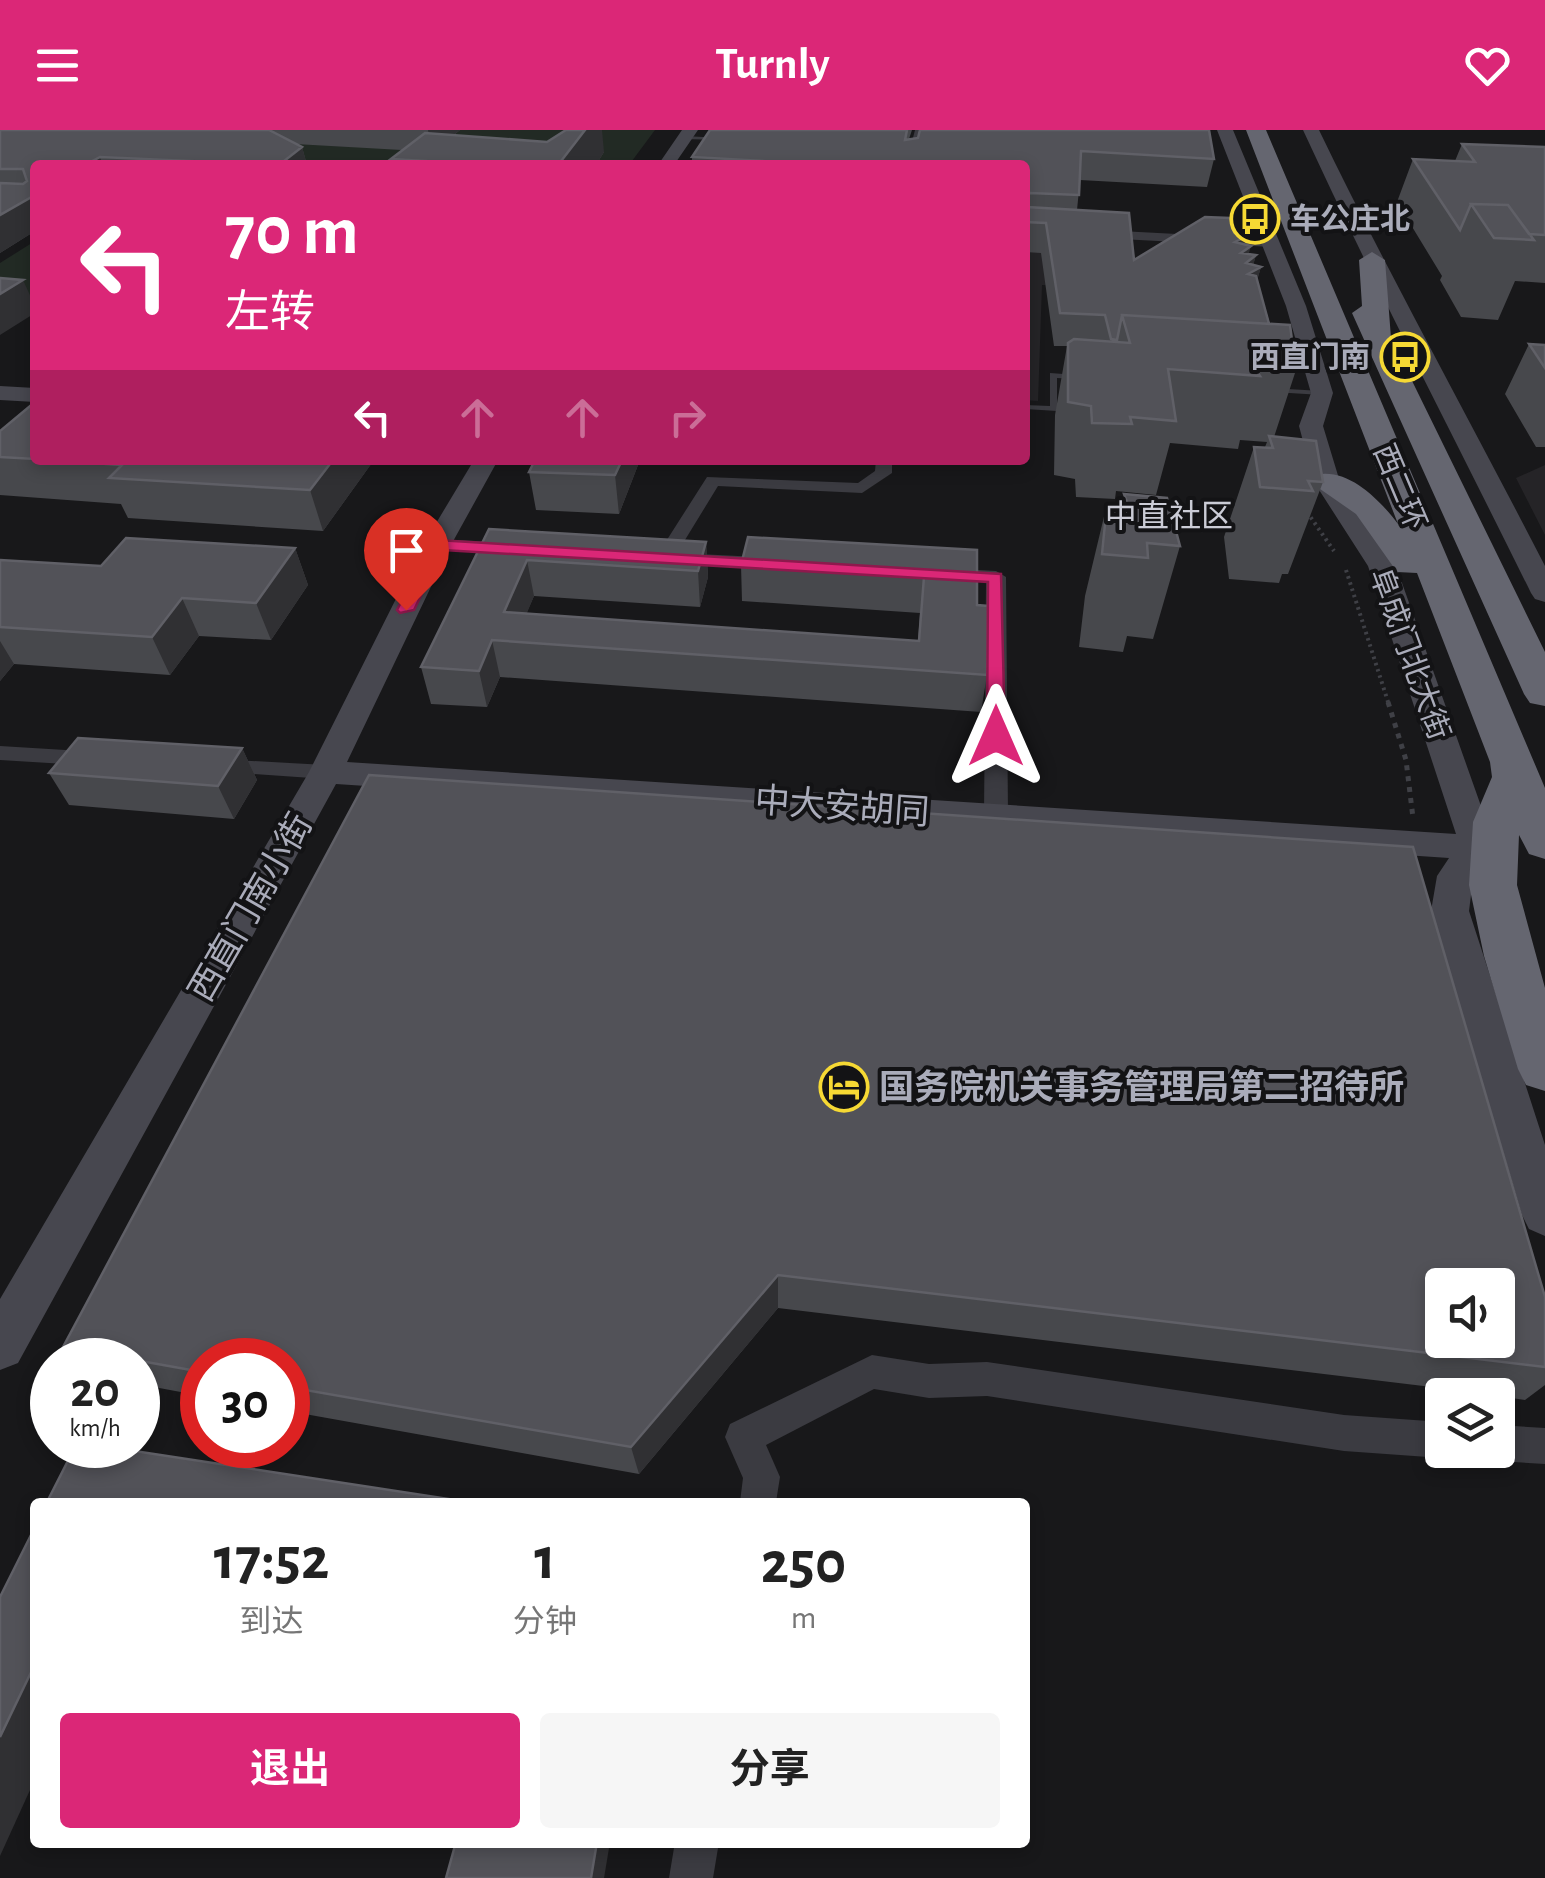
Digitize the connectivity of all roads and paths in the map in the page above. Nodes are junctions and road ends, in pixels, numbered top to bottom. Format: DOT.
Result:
graph roads {
  1 [pos="918,130"];
  2 [pos="1226,130"];
  3 [pos="1256,130"];
  4 [pos="1311,130"];
  5 [pos="1280,131"];
  6 [pos="687,134"];
  7 [pos="722,140"];
  8 [pos="894,149"];
  9 [pos="913,150"];
  10 [pos="669,160"];
  11 [pos="910,160"];
  12 [pos="1304,183"];
  13 [pos="1030,230"];
  14 [pos="1272,243"];
  15 [pos="1372,260"];
  16 [pos="1345,269"];
  17 [pos="1377,338"];
  18 [pos="1090,378"];
  19 [pos="1256,388"];
  20 [pos="0,393"];
  21 [pos="1322,393"];
  22 [pos="30,395"];
  23 [pos="1030,407"];
  24 [pos="483,465"];
  25 [pos="884,465"];
  26 [pos="1315,492"];
  27 [pos="437,545"];
  28 [pos="532,550"];
  29 [pos="1538,564"];
  30 [pos="801,565"];
  31 [pos="918,572"];
  32 [pos="1545,593"];
  33 [pos="1457,621"];
  34 [pos="1545,694"];
  35 [pos="0,753"];
  36 [pos="115,760"];
  37 [pos="1512,760"];
  38 [pos="192,764"];
  39 [pos="326,772"];
  40 [pos="996,816"];
  41 [pos="1487,841"];
  42 [pos="1545,843"];
  43 [pos="1416,844"];
  44 [pos="1545,1069"];
  45 [pos="1545,1216"];
  46 [pos="0,1346"];
  47 [pos="1425,1439"];
  48 [pos="1515,1444"];
  49 [pos="1545,1446"];
  50 [pos="759,1498"];
  51 [pos="697,1848"];
  52 [pos="691,1878"];
  1 -- 9 [label="lane"];
  2 -- 14 [label="street, 阜成门北大街"];
  3 -- 33 [label="highway, 西二环"];
  4 -- 15 [label="street"];
  5 -- 12 [label="highway"];
  6 -- 7 [label="lane"];
  6 -- 10 [label="street"];
  8 -- 9 [label="lane"];
  9 -- 11 [label="lane"];
  13 -- 14 [label="street"];
  14 -- 21 [label="street, 阜成门北大街"];
  15 -- 17 [label="highway"];
  15 -- 29 [label="street"];
  16 -- 17 [label="highway, 西二环"];
  17 -- 34 [label="highway, 西二环"];
  18 -- 23 [label="lane"];
  19 -- 21 [label="lane"];
  20 -- 22 [label="street"];
  21 -- 26 [label="street, 阜成门北大街"];
  24 -- 27 [label="street, 西直门南小街"];
  25 -- 30 [label="street"];
  26 -- 33 [label="highway"];
  26 -- 41 [label="street, 阜成门北大街"];
  26 -- 43 [label="path"];
  27 -- 28 [label="street"];
  27 -- 39 [label="street, 西直门南小街"];
  29 -- 32 [label="street"];
  31 -- 40 [label="street"];
  33 -- 37 [label="highway, 西二环"];
  35 -- 36 [label="street"];
  37 -- 41 [label="highway"];
  37 -- 42 [label="highway, 西二环"];
  38 -- 39 [label="street"];
  39 -- 40 [label="street, 中大安胡同"];
  39 -- 46 [label="street, 西直门南小街"];
  40 -- 43 [label="street, 中大安胡同"];
  41 -- 43 [label="street, 中大安胡同"];
  41 -- 44 [label="highway"];
  41 -- 45 [label="street"];
  47 -- 50 [label="street"];
  48 -- 49 [label="street"];
  51 -- 52 [label="street"];
}
